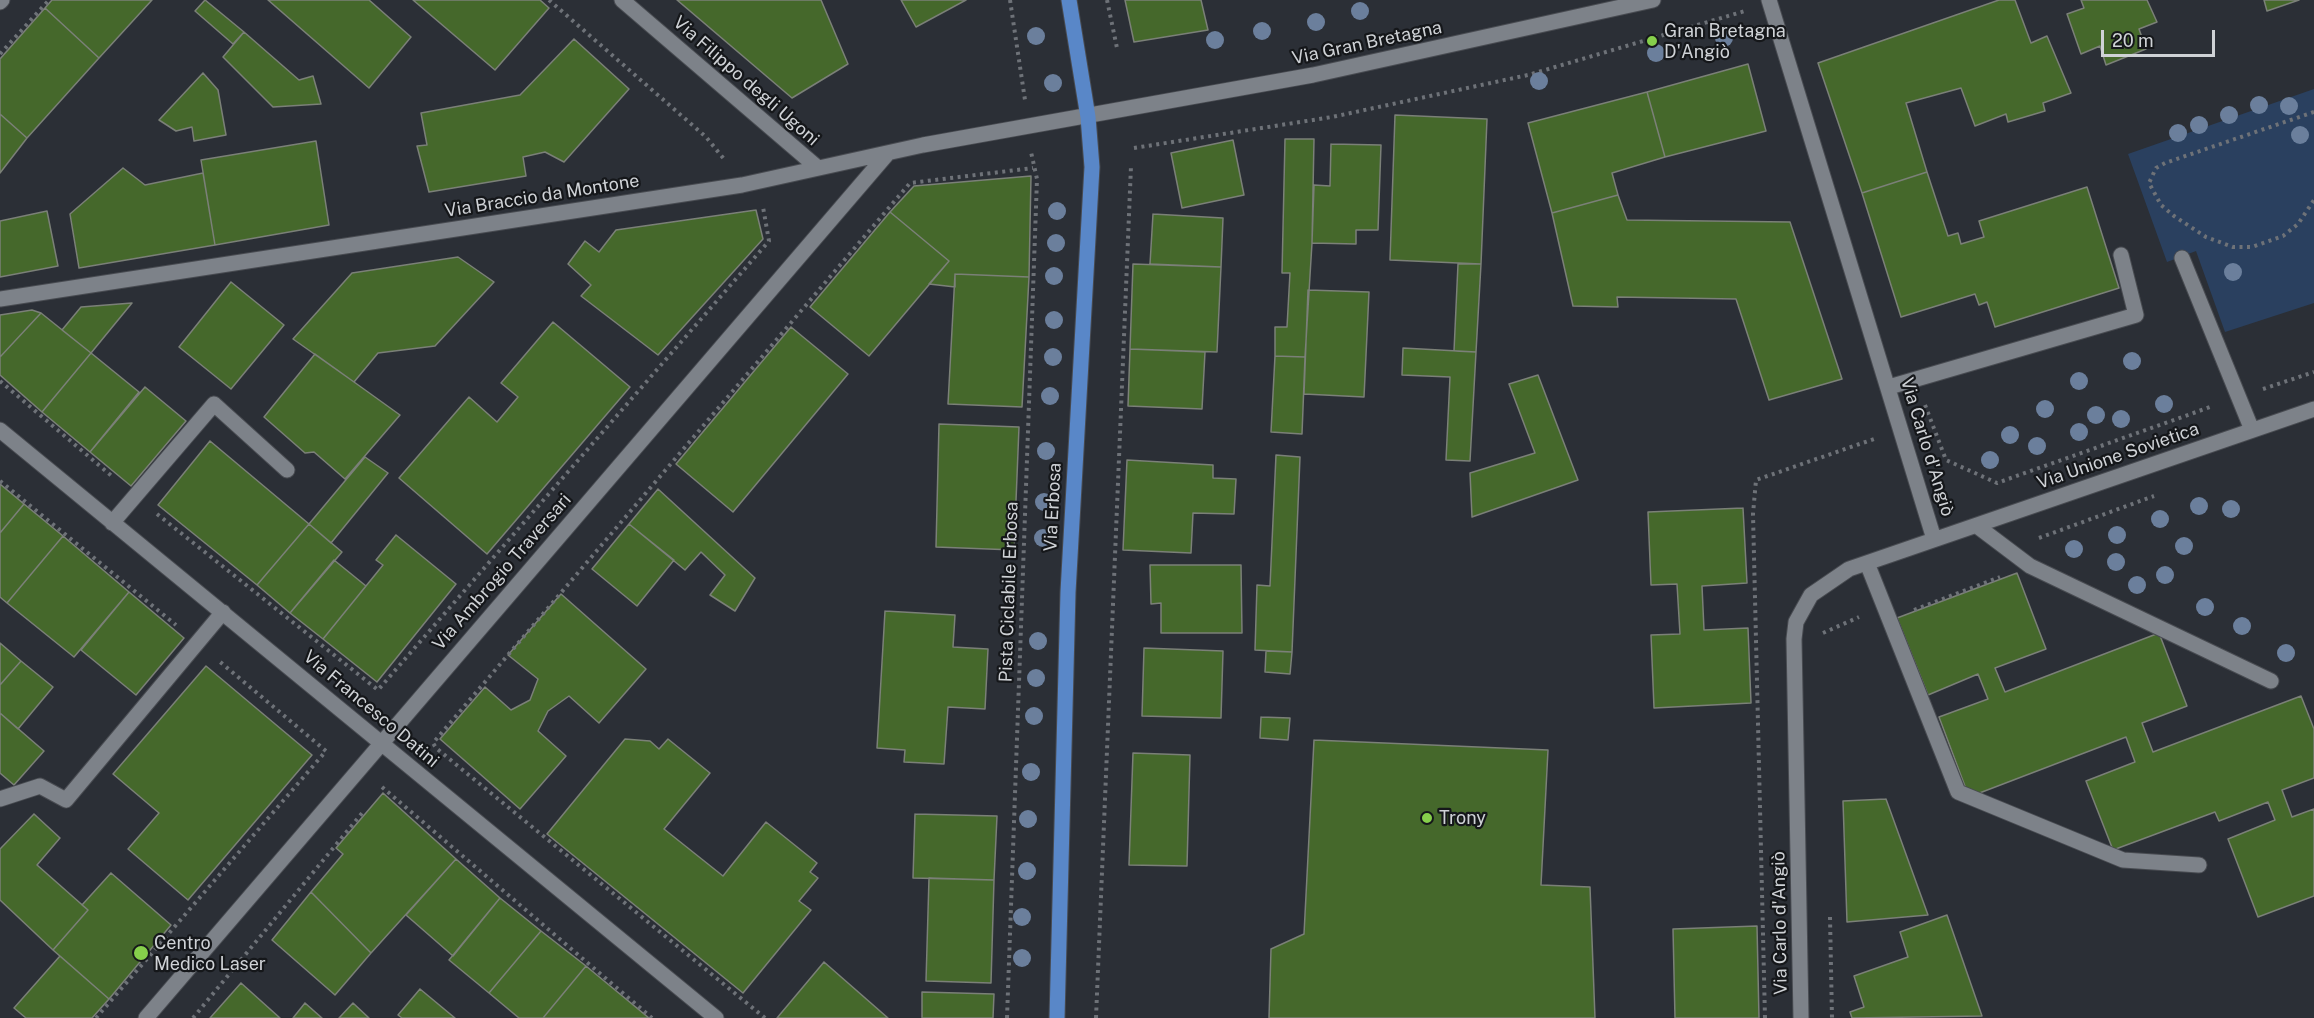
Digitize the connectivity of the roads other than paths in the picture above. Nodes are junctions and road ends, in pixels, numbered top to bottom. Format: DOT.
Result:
graph roads {
  1 [pos="621,0"];
  2 [pos="1069,0"];
  3 [pos="1653,0"];
  4 [pos="1769,0"];
  5 [pos="1088,117"];
  6 [pos="888,153"];
  7 [pos="818,168"];
  8 [pos="2121,255"];
  9 [pos="2182,258"];
  10 [pos="0,299"];
  11 [pos="1889,387"];
  12 [pos="2314,409"];
  13 [pos="0,430"];
  14 [pos="2252,430"];
  15 [pos="287,470"];
  16 [pos="112,523"];
  17 [pos="1977,526"];
  18 [pos="1934,539"];
  19 [pos="1867,563"];
  20 [pos="223,612"];
  21 [pos="2271,681"];
  22 [pos="381,743"];
  23 [pos="0,799"];
  24 [pos="2199,866"];
  25 [pos="146,1018"];
  26 [pos="716,1018"];
  27 [pos="1057,1018"];
  28 [pos="1801,1018"];
  1 -- 7 [label="street, Via Filippo degli Ugoni"];
  2 -- 5 [label="main road, Via Erbosa"];
  3 -- 5 [label="street, Via Gran Bretagna"];
  4 -- 11 [label="street, Via Carlo d'Angiò"];
  5 -- 6 [label="street, Via Braccio da Montone"];
  5 -- 27 [label="main road, Via Erbosa"];
  6 -- 7 [label="street, Via Braccio da Montone"];
  6 -- 22 [label="street, Via Ambrogio Traversari"];
  7 -- 10 [label="street, Via Braccio da Montone"];
  8 -- 11 [label="street"];
  9 -- 14 [label="street"];
  11 -- 18 [label="street, Via Carlo d'Angiò"];
  12 -- 14 [label="street, Via Unione Sovietica"];
  13 -- 16 [label="street, Via Francesco Datini"];
  14 -- 17 [label="street, Via Unione Sovietica"];
  15 -- 16 [label="street"];
  16 -- 20 [label="street, Via Francesco Datini"];
  17 -- 18 [label="street, Via Unione Sovietica"];
  17 -- 21 [label="street"];
  18 -- 19 [label="street, Via Carlo d'Angiò"];
  19 -- 24 [label="street"];
  19 -- 28 [label="street, Via Carlo d'Angiò"];
  20 -- 22 [label="street, Via Francesco Datini"];
  20 -- 23 [label="street"];
  22 -- 25 [label="street, Via Ambrogio Traversari"];
  22 -- 26 [label="street, Via Francesco Datini"];
}
